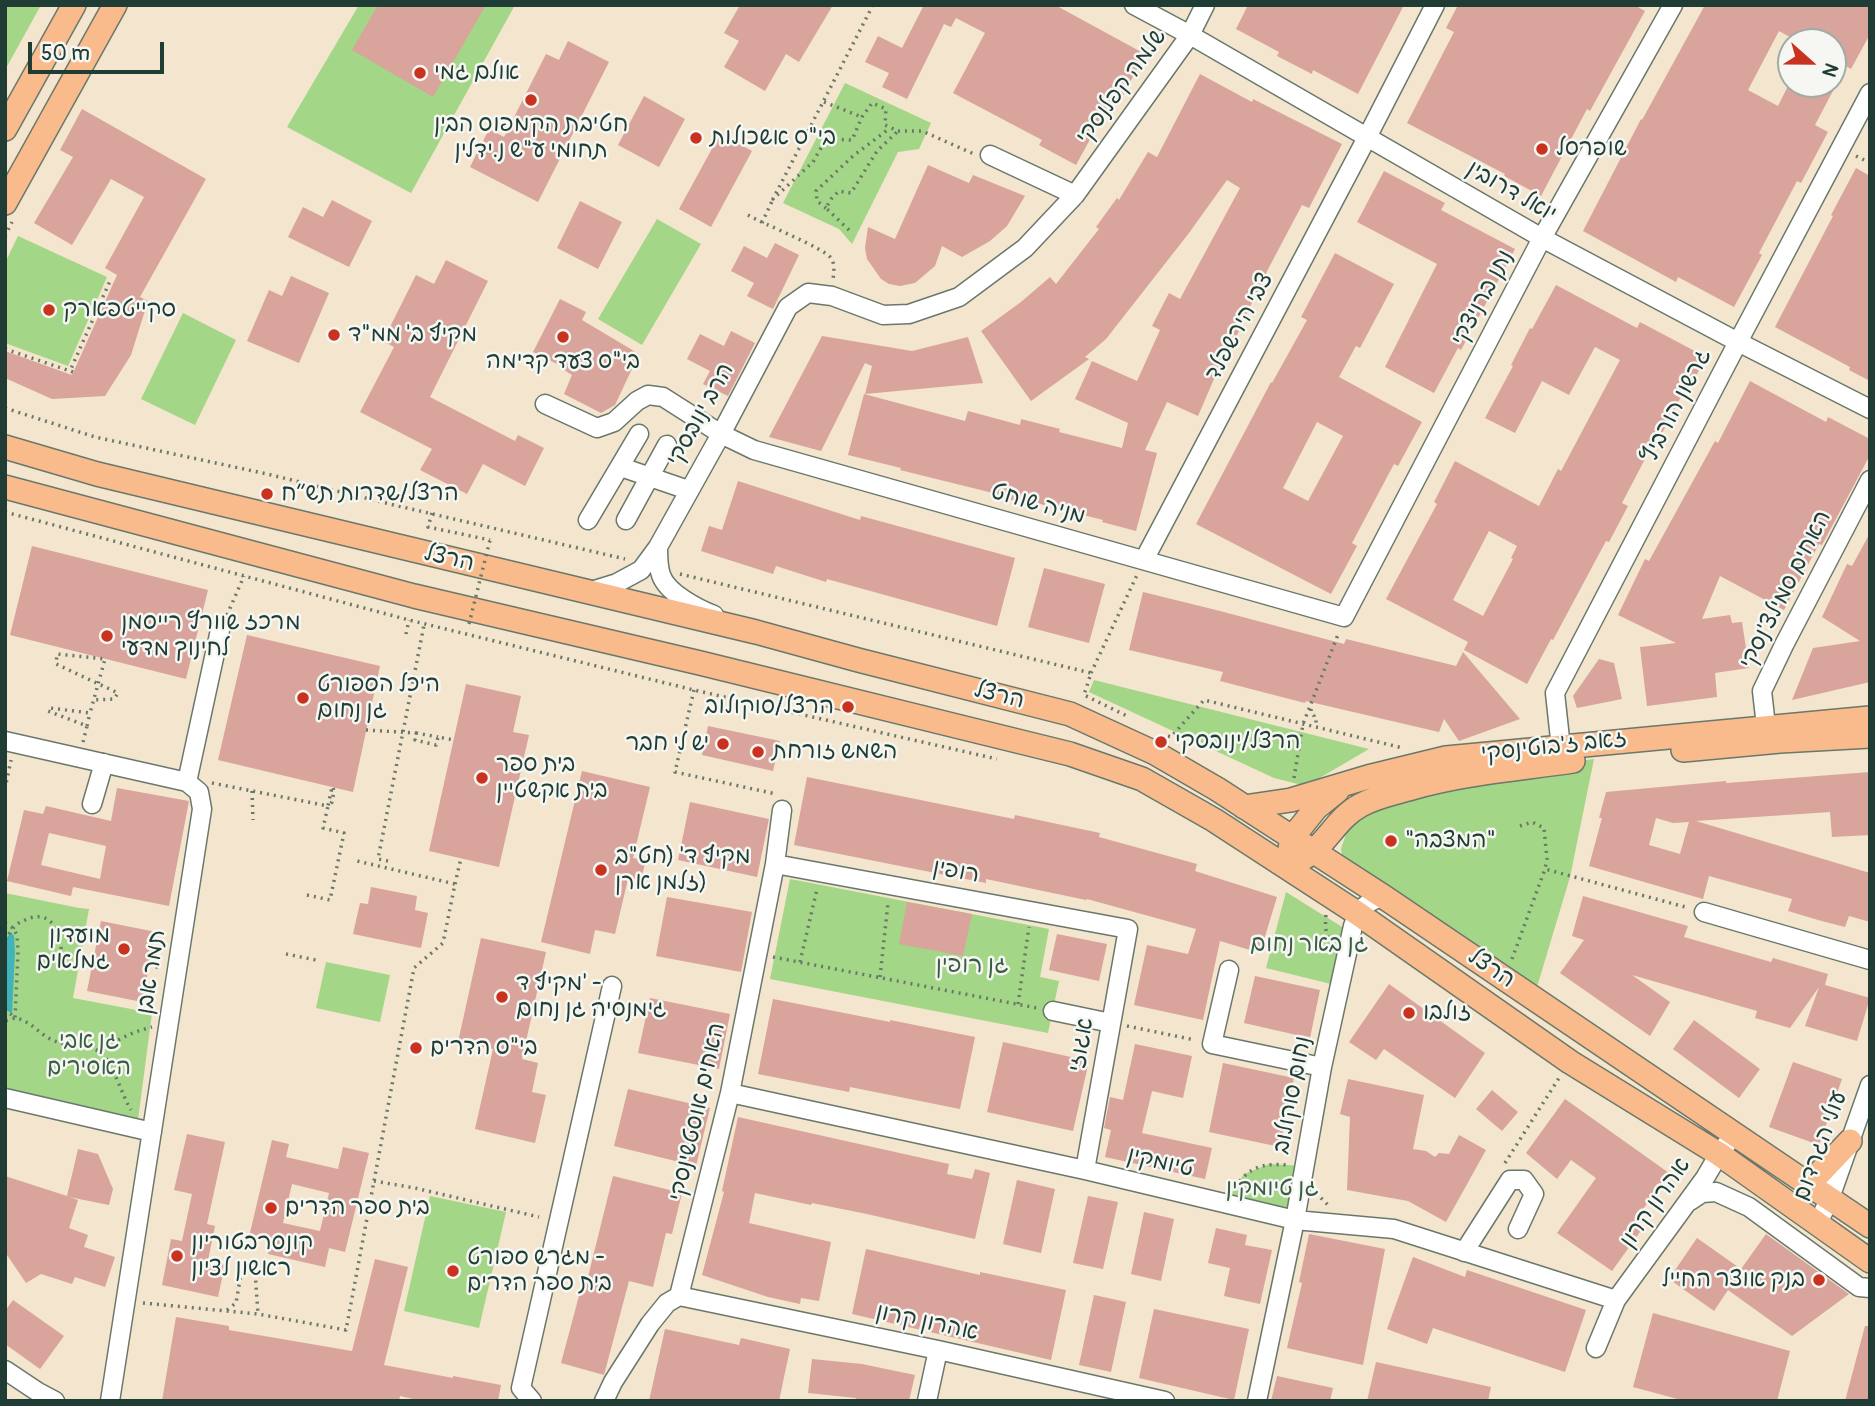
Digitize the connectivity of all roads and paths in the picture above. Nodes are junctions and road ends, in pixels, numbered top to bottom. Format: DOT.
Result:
graph roads {
  1 [pos="74,5"];
  2 [pos="115,5"];
  3 [pos="873,5"];
  4 [pos="1134,5"];
  5 [pos="1205,5"];
  6 [pos="1435,5"];
  7 [pos="1673,5"];
  8 [pos="1190,35"];
  9 [pos="1870,93"];
  10 [pos="824,102"];
  11 [pos="862,117"];
  12 [pos="890,128"];
  13 [pos="5,129"];
  14 [pos="898,131"];
  15 [pos="1368,138"];
  16 [pos="990,155"];
  17 [pos="1075,195"];
  18 [pos="773,199"];
  19 [pos="5,203"];
  20 [pos="826,208"];
  21 [pos="748,215"];
  22 [pos="762,223"];
  23 [pos="849,230"];
  24 [pos="1542,238"];
  25 [pos="110,281"];
  26 [pos="832,296"];
  27 [pos="788,307"];
  28 [pos="1738,342"];
  29 [pos="5,349"];
  30 [pos="545,404"];
  31 [pos="1870,409"];
  32 [pos="639,434"];
  33 [pos="721,434"];
  34 [pos="667,446"];
  35 [pos="5,447"];
  36 [pos="621,467"];
  37 [pos="649,478"];
  38 [pos="1870,480"];
  39 [pos="5,487"];
  40 [pos="688,490"];
  41 [pos="5,512"];
  42 [pos="432,513"];
  43 [pos="588,520"];
  44 [pos="626,520"];
  45 [pos="658,547"];
  46 [pos="1144,560"];
  47 [pos="244,576"];
  48 [pos="588,592"];
  49 [pos="1345,617"];
  50 [pos="409,620"];
  51 [pos="424,624"];
  52 [pos="469,624"];
  53 [pos="220,630"];
  54 [pos="756,632"];
  55 [pos="406,634"];
  56 [pos="1091,673"];
  57 [pos="98,683"];
  58 [pos="195,689"];
  59 [pos="694,690"];
  60 [pos="93,701"];
  61 [pos="1310,707"];
  62 [pos="202,712"];
  63 [pos="90,713"];
  64 [pos="1870,718"];
  65 [pos="1303,724"];
  66 [pos="87,726"];
  67 [pos="1766,726"];
  68 [pos="1316,727"];
  69 [pos="366,730"];
  70 [pos="403,732"];
  71 [pos="416,733"];
  72 [pos="1870,736"];
  73 [pos="438,737"];
  74 [pos="454,740"];
  75 [pos="10,743"];
  76 [pos="1407,748"];
  77 [pos="1561,748"];
  78 [pos="79,758"];
  79 [pos="1000,760"];
  80 [pos="104,763"];
  81 [pos="1368,777"];
  82 [pos="187,782"];
  83 [pos="5,789"];
  84 [pos="251,790"];
  85 [pos="1290,800"];
  86 [pos="92,804"];
  87 [pos="1244,807"];
  88 [pos="782,810"];
  89 [pos="253,820"];
  90 [pos="1520,826"];
  91 [pos="1292,838"];
  92 [pos="1314,852"];
  93 [pos="461,858"];
  94 [pos="357,860"];
  95 [pos="388,861"];
  96 [pos="775,864"];
  97 [pos="1287,867"];
  98 [pos="1545,869"];
  99 [pos="455,884"];
  100 [pos="307,895"];
  101 [pos="815,897"];
  102 [pos="1384,897"];
  103 [pos="1327,910"];
  104 [pos="1031,911"];
  105 [pos="1704,912"];
  106 [pos="1357,913"];
  107 [pos="887,922"];
  108 [pos="5,923"];
  109 [pos="13,928"];
  110 [pos="1128,929"];
  111 [pos="5,940"];
  112 [pos="757,953"];
  113 [pos="1347,953"];
  114 [pos="286,954"];
  115 [pos="316,960"];
  116 [pos="1870,960"];
  117 [pos="800,962"];
  118 [pos="60,967"];
  119 [pos="1229,970"];
  120 [pos="880,977"];
  121 [pos="1505,978"];
  122 [pos="612,986"];
  123 [pos="1018,1004"];
  124 [pos="5,1009"];
  125 [pos="1053,1011"];
  126 [pos="15,1018"];
  127 [pos="5,1021"];
  128 [pos="1111,1023"];
  129 [pos="168,1025"];
  130 [pos="1212,1044"];
  131 [pos="101,1052"];
  132 [pos="1570,1062"];
  133 [pos="1322,1067"];
  134 [pos="1870,1085"];
  135 [pos="730,1093"];
  136 [pos="5,1097"];
  137 [pos="152,1132"];
  138 [pos="1735,1133"];
  139 [pos="1850,1141"];
  140 [pos="1719,1154"];
  141 [pos="1085,1170"];
  142 [pos="1500,1171"];
  143 [pos="1303,1172"];
  144 [pos="374,1181"];
  145 [pos="1809,1184"];
  146 [pos="1830,1198"];
  147 [pos="1225,1203"];
  148 [pos="1687,1203"];
  149 [pos="540,1217"];
  150 [pos="1295,1220"];
  151 [pos="1818,1223"];
  152 [pos="1346,1225"];
  153 [pos="1870,1226"];
  154 [pos="1518,1229"];
  155 [pos="1464,1252"];
  156 [pos="1870,1261"];
  157 [pos="1870,1287"];
  158 [pos="679,1296"];
  159 [pos="1616,1300"];
  160 [pos="125,1302"];
  161 [pos="225,1311"];
  162 [pos="258,1314"];
  163 [pos="1596,1348"];
  164 [pos="938,1350"];
  165 [pos="5,1370"];
  166 [pos="55,1401"];
  167 [pos="110,1401"];
  168 [pos="532,1401"];
  169 [pos="604,1401"];
  170 [pos="927,1401"];
  171 [pos="1165,1401"];
  172 [pos="1257,1401"];
  1 -- 13 [label="main road"];
  2 -- 19 [label="main road"];
  3 -- 10 [label="path"];
  4 -- 8 [label="street, יואל דרובין"];
  5 -- 8 [label="street, שלמה קפלנסקי"];
  6 -- 15 [label="street, צבי הירשפלד"];
  7 -- 24 [label="street, נתן ברניצקי"];
  8 -- 15 [label="street, יואל דרובין"];
  8 -- 17 [label="street, שלמה קפלנסקי"];
  9 -- 28 [label="street, גרשון הורביץ"];
  10 -- 11 [label="path"];
  10 -- 18 [label="path"];
  11 -- 12 [label="path"];
  11 -- 18 [label="path"];
  12 -- 14 [label="path"];
  12 -- 20 [label="path"];
  14 -- 16 [label="path"];
  14 -- 20 [label="path"];
  15 -- 24 [label="street, יואל דרובין"];
  15 -- 46 [label="street, צבי הירשפלד"];
  16 -- 17 [label="street"];
  17 -- 26 [label="street, שלמה קפלנסקי"];
  18 -- 22 [label="path"];
  20 -- 23 [label="path"];
  21 -- 22 [label="path"];
  22 -- 26 [label="path"];
  24 -- 28 [label="street, יואל דרובין"];
  24 -- 49 [label="street, נתן ברניצקי"];
  25 -- 29 [label="path"];
  26 -- 27 [label="street, שלמה קפלנסקי"];
  27 -- 33 [label="street, הרב ינובסקי"];
  28 -- 31 [label="street, יואל דרובין"];
  28 -- 77 [label="street, גרשון הורביץ"];
  30 -- 33 [label="street, מניה שוחט"];
  32 -- 36 [label="street"];
  33 -- 40 [label="street, הרב ינובסקי"];
  33 -- 46 [label="street, מניה שוחט"];
  34 -- 37 [label="street"];
  35 -- 48 [label="main road, הרצל"];
  36 -- 37 [label="street"];
  36 -- 43 [label="street"];
  37 -- 40 [label="street"];
  37 -- 44 [label="street"];
  38 -- 67 [label="street, האחים סמילצ'נסקי"];
  39 -- 97 [label="main road, הרצל"];
  40 -- 45 [label="street, הרב ינובסקי"];
  41 -- 47 [label="path"];
  42 -- 52 [label="path, bridge"];
  45 -- 48 [label="street, הרב ינובסקי"];
  45 -- 54 [label="street"];
  46 -- 49 [label="street, מניה שוחט"];
  46 -- 56 [label="path"];
  47 -- 50 [label="path"];
  47 -- 53 [label="path"];
  48 -- 54 [label="main road, הרצל"];
  49 -- 61 [label="path"];
  50 -- 51 [label="path"];
  50 -- 55 [label="path"];
  51 -- 59 [label="path"];
  51 -- 70 [label="path"];
  53 -- 62 [label="street"];
  54 -- 87 [label="main road, הרצל"];
  57 -- 57 [label="path"];
  57 -- 60 [label="path"];
  57 -- 60 [label="path"];
  58 -- 62 [label="street"];
  59 -- 79 [label="path"];
  59 -- 88 [label="path"];
  60 -- 63 [label="path"];
  61 -- 65 [label="path"];
  61 -- 68 [label="path"];
  62 -- 82 [label="street"];
  63 -- 66 [label="path"];
  63 -- 66 [label="path"];
  64 -- 67 [label="main road, זאב ז'בוטינסקי"];
  65 -- 68 [label="path"];
  65 -- 85 [label="path"];
  66 -- 78 [label="path"];
  67 -- 77 [label="main road, זאב ז'בוטינסקי"];
  68 -- 76 [label="path"];
  69 -- 70 [label="path"];
  70 -- 71 [label="path"];
  70 -- 95 [label="path"];
  71 -- 73 [label="path"];
  71 -- 73 [label="path"];
  72 -- 92 [label="main road, זאב ז'בוטינסקי"];
  73 -- 74 [label="path"];
  75 -- 78 [label="street"];
  75 -- 83 [label="path"];
  77 -- 81 [label="main road, זאב ז'בוטינסקי"];
  78 -- 80 [label="street"];
  80 -- 82 [label="street"];
  80 -- 86 [label="street"];
  81 -- 85 [label="main road, זאב ז'בוטינסקי"];
  81 -- 91 [label="main road"];
  82 -- 84 [label="path"];
  82 -- 129 [label="street, תמר אבן"];
  84 -- 89 [label="path"];
  84 -- 100 [label="path"];
  85 -- 87 [label="main road, זאב ז'בוטינסקי"];
  87 -- 91 [label="main road, הרצל"];
  88 -- 96 [label="street, האחים אוסטשינסקי"];
  90 -- 98 [label="path"];
  91 -- 92 [label="main road, הרצל"];
  91 -- 97 [label="main road"];
  92 -- 97 [label="main road, זאב ז'בוטינסקי"];
  92 -- 102 [label="main road, הרצל"];
  93 -- 99 [label="path"];
  94 -- 99 [label="path"];
  96 -- 104 [label="street, רופין"];
  96 -- 112 [label="street, האחים אוסטשינסקי"];
  97 -- 106 [label="main road, הרצל"];
  98 -- 105 [label="path"];
  98 -- 121 [label="path"];
  99 -- 144 [label="path"];
  101 -- 117 [label="path"];
  102 -- 106 [label="street"];
  102 -- 121 [label="main road, הרצל"];
  103 -- 113 [label="path"];
  104 -- 110 [label="street, רופין"];
  104 -- 123 [label="path"];
  105 -- 116 [label="street"];
  106 -- 113 [label="street, נחום סוקולוב"];
  106 -- 132 [label="main road, הרצל"];
  107 -- 120 [label="path"];
  108 -- 109 [label="path"];
  109 -- 111 [label="path"];
  109 -- 118 [label="path"];
  109 -- 126 [label="path"];
  110 -- 128 [label="street, אגוזי"];
  112 -- 117 [label="path"];
  112 -- 135 [label="street, האחים אוסטשינסקי"];
  113 -- 133 [label="street, נחום סוקולוב"];
  114 -- 115 [label="path"];
  117 -- 120 [label="path"];
  119 -- 130 [label="street"];
  120 -- 123 [label="path"];
  121 -- 138 [label="main road, הרצל"];
  122 -- 168 [label="street"];
  123 -- 125 [label="path"];
  124 -- 126 [label="path"];
  125 -- 128 [label="street"];
  126 -- 127 [label="path"];
  126 -- 131 [label="path"];
  128 -- 130 [label="path"];
  128 -- 141 [label="street, אגוזי"];
  129 -- 131 [label="path"];
  129 -- 137 [label="street, תמר אבן"];
  130 -- 133 [label="street"];
  131 -- 137 [label="path"];
  132 -- 140 [label="main road, הרצל"];
  132 -- 142 [label="path"];
  133 -- 143 [label="street, נחום סוקולוב"];
  134 -- 139 [label="street, עולי הגרדום"];
  135 -- 141 [label="street, טיומקין"];
  135 -- 158 [label="street, האחים אוסטשינסקי"];
  136 -- 137 [label="street"];
  137 -- 160 [label="street, תמר אבן"];
  138 -- 140 [label="street, אהרון קרון"];
  138 -- 145 [label="main road, הרצל"];
  139 -- 145 [label="main road"];
  139 -- 146 [label="street, עולי הגרדום"];
  140 -- 148 [label="street, אהרון קרון"];
  140 -- 151 [label="main road, הרצל"];
  141 -- 147 [label="street, טיומקין"];
  143 -- 147 [label="path"];
  143 -- 150 [label="street, נחום סוקולוב"];
  143 -- 152 [label="path"];
  144 -- 149 [label="path"];
  144 -- 162 [label="path"];
  145 -- 146 [label="main road, הרצל"];
  146 -- 151 [label="street, עולי הגרדום"];
  146 -- 153 [label="main road, הרצל"];
  147 -- 150 [label="street, טיומקין"];
  148 -- 157 [label="street"];
  148 -- 159 [label="street, אהרון קרון"];
  150 -- 152 [label="street, טיומקין"];
  150 -- 172 [label="street, נחום סוקולוב"];
  151 -- 156 [label="main road, הרצל"];
  152 -- 155 [label="street, טיומקין"];
  154 -- 155 [label="street"];
  155 -- 159 [label="street, טיומקין"];
  158 -- 164 [label="street, אהרון קרון"];
  158 -- 169 [label="street"];
  159 -- 163 [label="street, אהרון קרון"];
  160 -- 161 [label="path"];
  160 -- 167 [label="street, תמר אבן"];
  161 -- 162 [label="path"];
  161 -- 162 [label="path"];
  164 -- 170 [label="street"];
  164 -- 171 [label="street, אהרון קרון"];
  165 -- 166 [label="street"];
}
